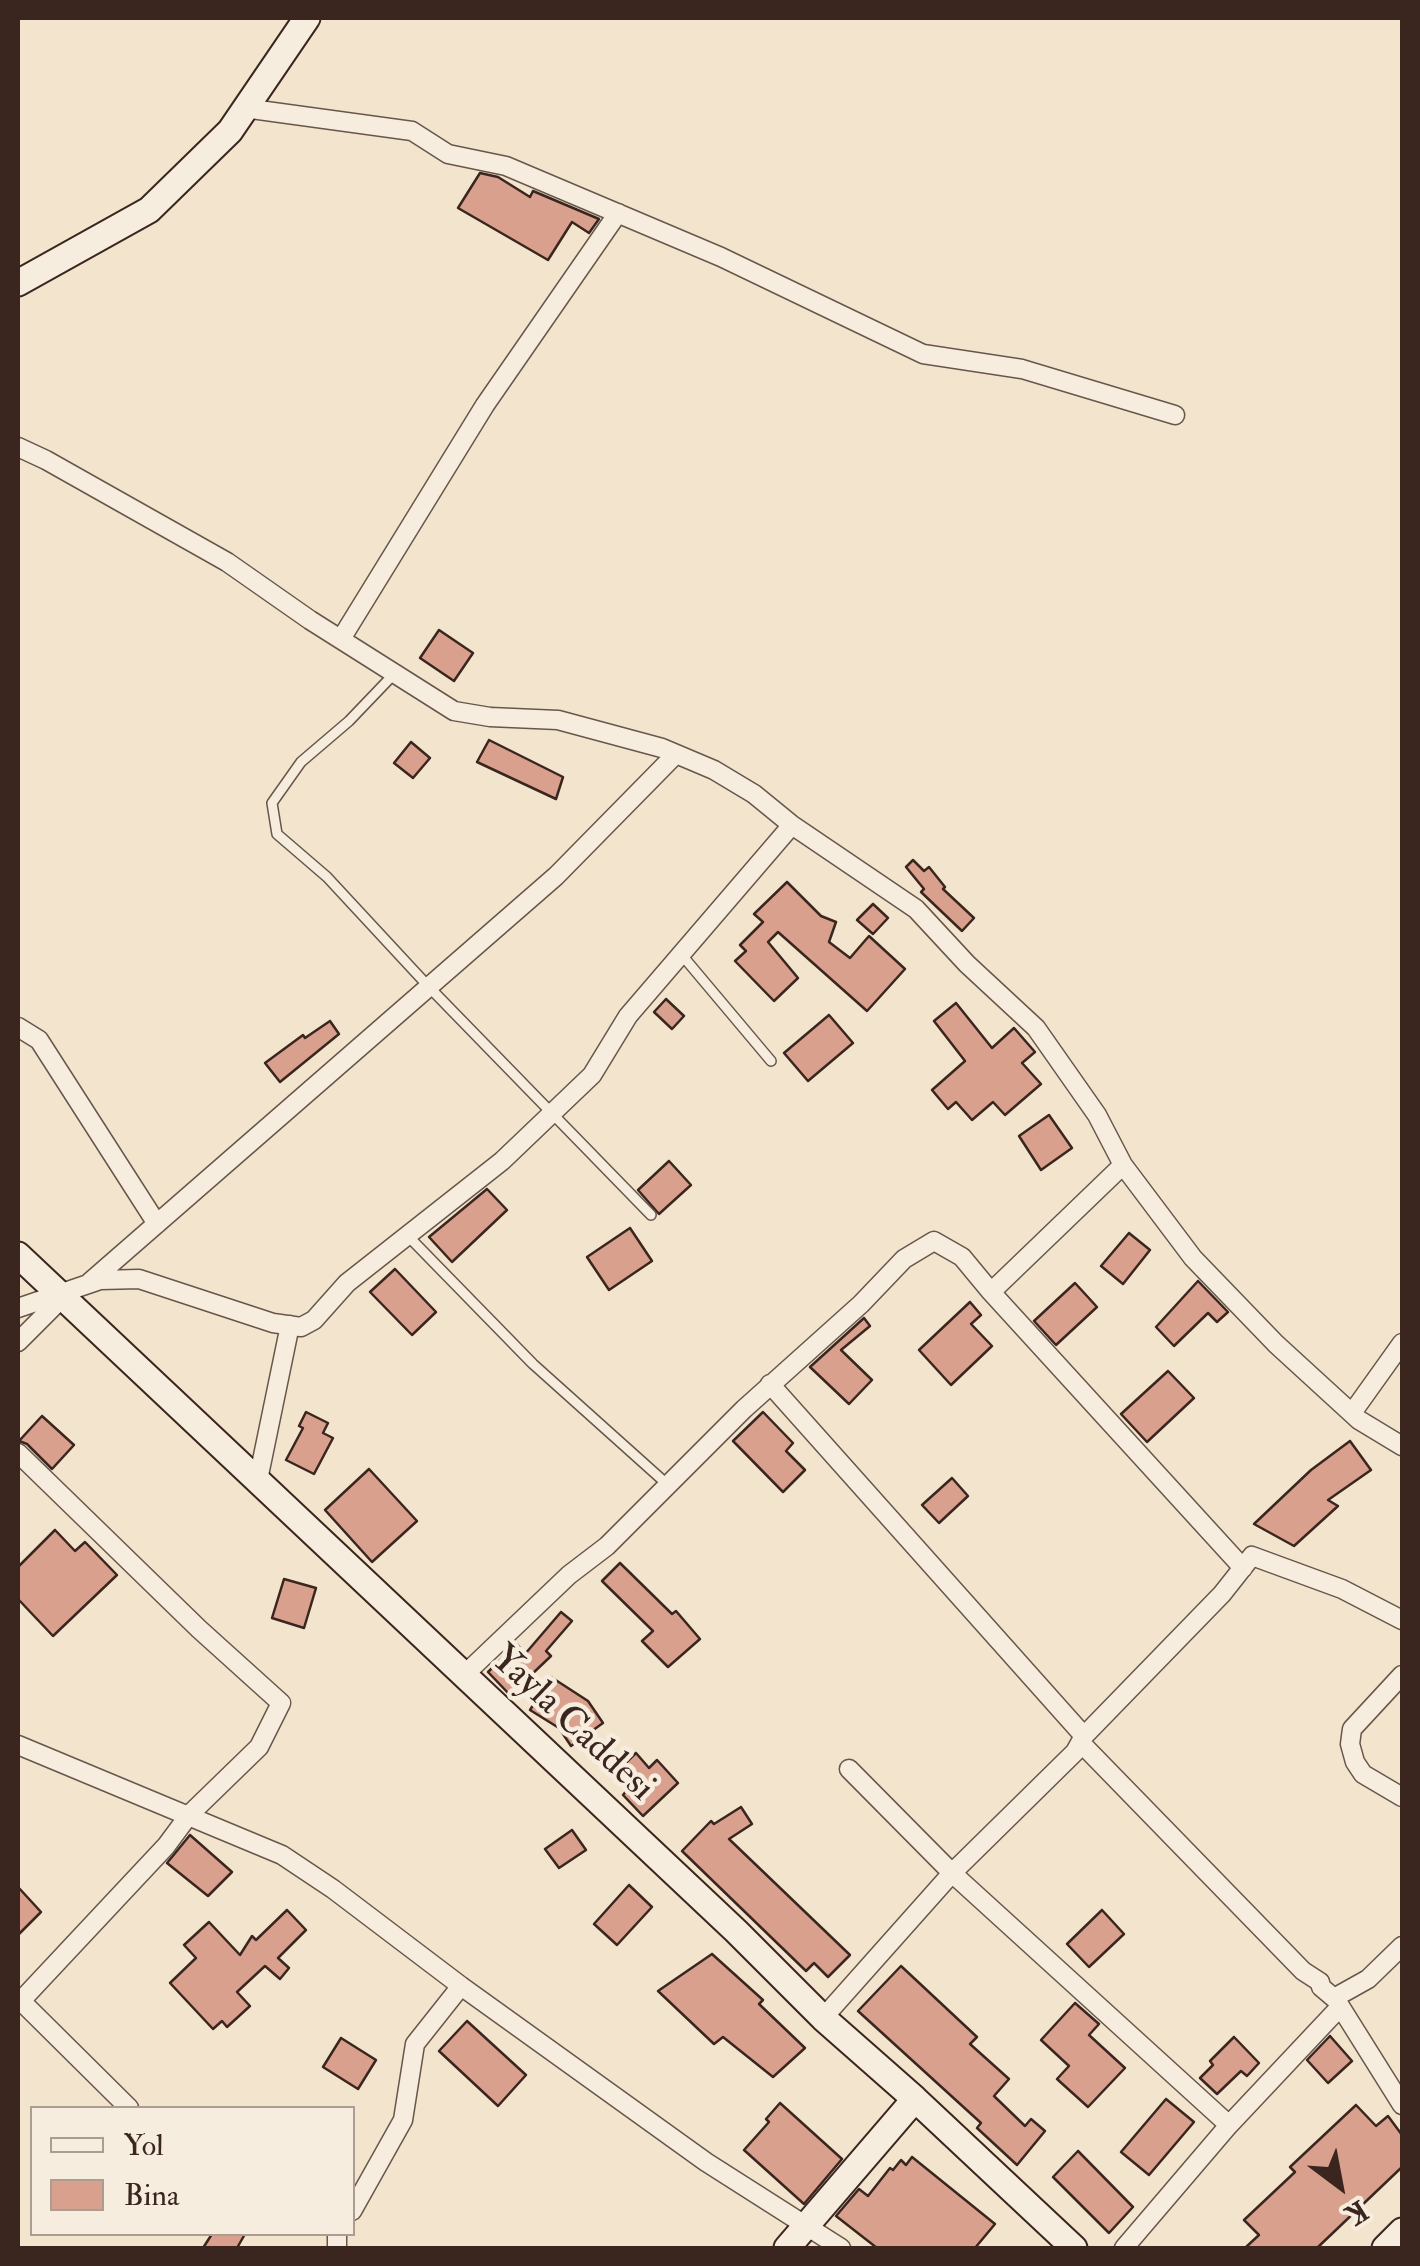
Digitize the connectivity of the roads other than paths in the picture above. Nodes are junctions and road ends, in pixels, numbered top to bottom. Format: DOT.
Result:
graph roads {
  1 [pos="307,18"];
  2 [pos="244,108"];
  3 [pos="618,213"];
  4 [pos="18,283"];
  5 [pos="1175,415"];
  6 [pos="18,448"];
  7 [pos="341,639"];
  8 [pos="396,672"];
  9 [pos="676,754"];
  10 [pos="792,824"];
  11 [pos="681,954"];
  12 [pos="429,987"];
  13 [pos="18,1027"];
  14 [pos="772,1061"];
  15 [pos="552,1115"];
  16 [pos="1124,1165"];
  17 [pos="651,1216"];
  18 [pos="157,1224"];
  19 [pos="406,1235"];
  20 [pos="18,1255"];
  21 [pos="89,1283"];
  22 [pos="991,1292"];
  23 [pos="59,1296"];
  24 [pos="18,1308"];
  25 [pos="290,1325"];
  26 [pos="18,1342"];
  27 [pos="1402,1343"];
  28 [pos="770,1384"];
  29 [pos="1352,1413"];
  30 [pos="1402,1446"];
  31 [pos="18,1452"];
  32 [pos="258,1480"];
  33 [pos="668,1485"];
  34 [pos="1243,1568"];
  35 [pos="1402,1620"];
  36 [pos="1402,1674"];
  37 [pos="463,1676"];
  38 [pos="1082,1740"];
  39 [pos="18,1745"];
  40 [pos="849,1769"];
  41 [pos="1402,1797"];
  42 [pos="189,1816"];
  43 [pos="952,1874"];
  44 [pos="1402,1946"];
  45 [pos="461,1986"];
  46 [pos="1337,2002"];
  47 [pos="19,2003"];
  48 [pos="823,2018"];
  49 [pos="915,2099"];
  50 [pos="1402,2105"];
  51 [pos="127,2106"];
  52 [pos="1228,2126"];
  53 [pos="355,2207"];
  54 [pos="805,2228"];
  55 [pos="1402,2232"];
  56 [pos="787,2248"];
  57 [pos="841,2248"];
  58 [pos="1074,2248"];
  59 [pos="1124,2248"];
  60 [pos="1385,2248"];
  1 -- 2 [label="street"];
  2 -- 3 [label="street"];
  2 -- 4 [label="street"];
  3 -- 5 [label="street"];
  3 -- 7 [label="street"];
  6 -- 7 [label="street"];
  7 -- 8 [label="street"];
  8 -- 9 [label="street"];
  8 -- 12 [label="lane"];
  9 -- 10 [label="street"];
  9 -- 12 [label="street"];
  10 -- 11 [label="street"];
  10 -- 16 [label="street"];
  11 -- 14 [label="lane"];
  11 -- 15 [label="street"];
  12 -- 15 [label="lane"];
  12 -- 18 [label="street"];
  13 -- 18 [label="street"];
  15 -- 17 [label="lane"];
  15 -- 19 [label="street"];
  16 -- 22 [label="street"];
  16 -- 29 [label="street"];
  18 -- 21 [label="street"];
  19 -- 25 [label="street"];
  19 -- 33 [label="lane"];
  20 -- 23 [label="street, Yayla Caddesi"];
  21 -- 23 [label="street"];
  21 -- 25 [label="street"];
  22 -- 28 [label="street"];
  22 -- 34 [label="street"];
  23 -- 24 [label="street"];
  23 -- 26 [label="street"];
  23 -- 32 [label="street, Yayla Caddesi"];
  25 -- 32 [label="street"];
  27 -- 29 [label="street"];
  28 -- 33 [label="street"];
  28 -- 38 [label="street"];
  29 -- 30 [label="street"];
  31 -- 42 [label="street"];
  32 -- 37 [label="street, Yayla Caddesi"];
  33 -- 37 [label="street"];
  34 -- 35 [label="street"];
  34 -- 38 [label="street"];
  36 -- 41 [label="street"];
  37 -- 48 [label="street, Yayla Caddesi"];
  38 -- 43 [label="street"];
  38 -- 46 [label="street"];
  39 -- 42 [label="street"];
  40 -- 43 [label="street"];
  42 -- 45 [label="street"];
  42 -- 47 [label="street"];
  43 -- 48 [label="street"];
  43 -- 52 [label="street"];
  44 -- 46 [label="street"];
  45 -- 53 [label="street"];
  45 -- 54 [label="street"];
  46 -- 50 [label="street"];
  46 -- 52 [label="street"];
  47 -- 51 [label="street"];
  48 -- 49 [label="street, Yayla Caddesi"];
  49 -- 54 [label="street"];
  49 -- 58 [label="street, Yayla Caddesi"];
  52 -- 59 [label="street"];
  54 -- 56 [label="street"];
  54 -- 57 [label="street"];
  55 -- 60 [label="street"];
}
